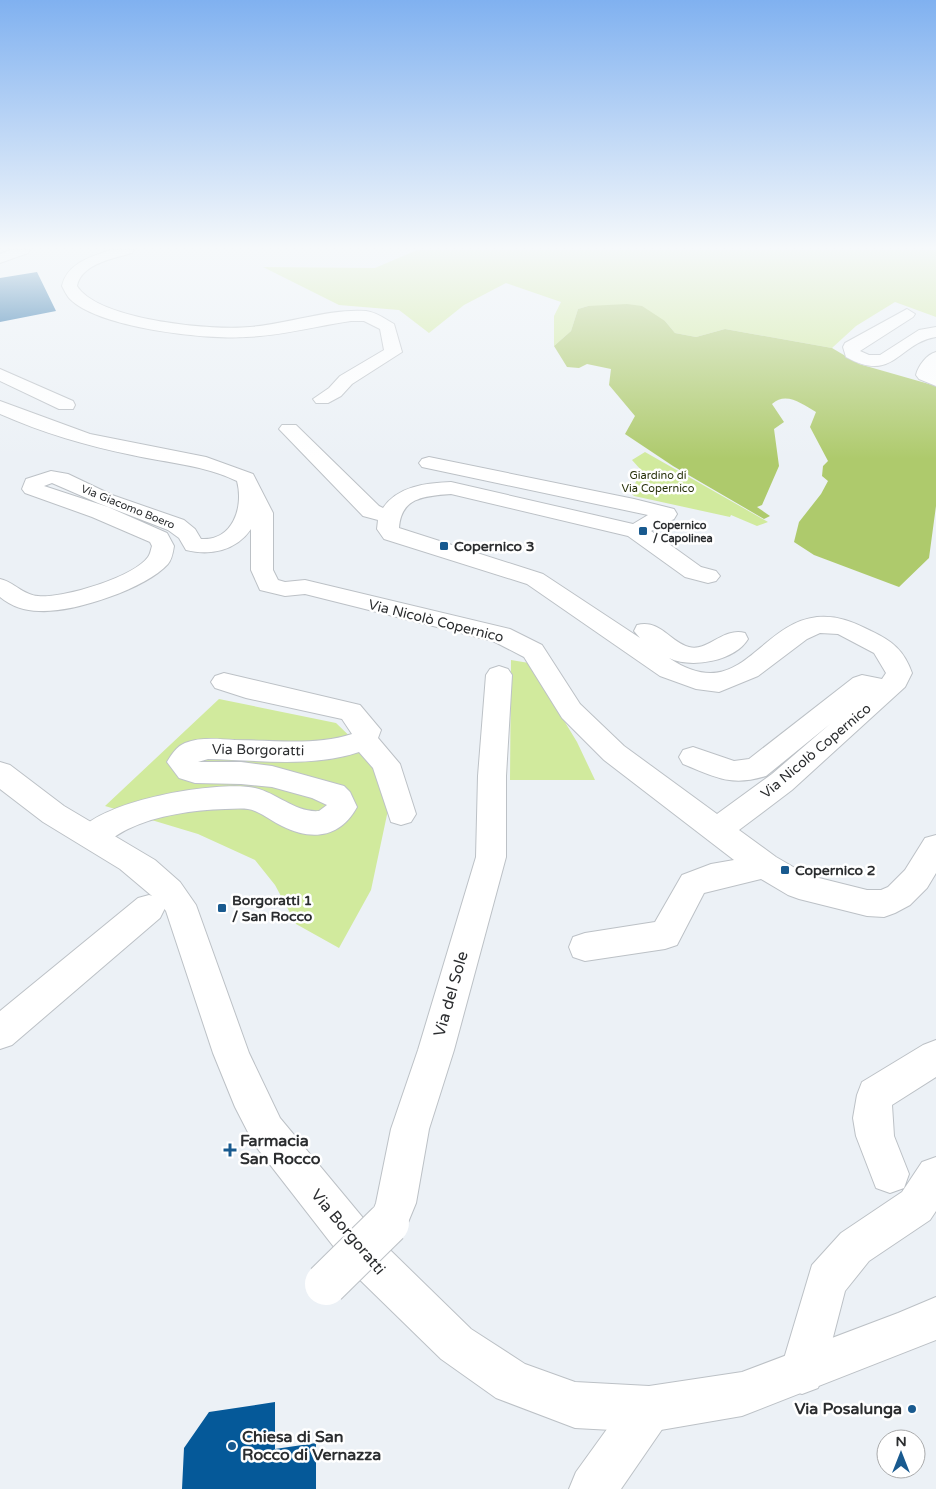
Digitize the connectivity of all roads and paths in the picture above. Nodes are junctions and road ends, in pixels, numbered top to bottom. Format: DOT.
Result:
graph roads {
  1 [pos="137,319"];
  2 [pos="331,319"];
  3 [pos="373,319"];
  4 [pos="898,319"];
  5 [pos="936,332"];
  6 [pos="936,357"];
  7 [pos="0,374"];
  8 [pos="936,381"];
  9 [pos="322,399"];
  10 [pos="66,405"];
  11 [pos="0,407"];
  12 [pos="288,429"];
  13 [pos="429,463"];
  14 [pos="252,489"];
  15 [pos="388,516"];
  16 [pos="636,531"];
  17 [pos="419,544"];
  18 [pos="708,576"];
  19 [pos="0,586"];
  20 [pos="736,639"];
  21 [pos="499,674"];
  22 [pos="224,682"];
  23 [pos="888,689"];
  24 [pos="364,740"];
  25 [pos="693,757"];
  26 [pos="0,773"];
  27 [pos="401,814"];
  28 [pos="719,829"];
  29 [pos="91,836"];
  30 [pos="936,847"];
  31 [pos="765,866"];
  32 [pos="148,908"];
  33 [pos="585,947"];
  34 [pos="0,1033"];
  35 [pos="936,1057"];
  36 [pos="890,1174"];
  37 [pos="936,1176"];
  38 [pos="326,1284"];
  39 [pos="936,1318"];
  40 [pos="802,1372"];
  41 [pos="649,1409"];
  42 [pos="593,1489"];
  1 -- 2 [label="street"];
  3 -- 9 [label="street"];
  4 -- 5 [label="street"];
  6 -- 8 [label="street"];
  7 -- 10 [label="street"];
  11 -- 14 [label="street"];
  12 -- 15 [label="street"];
  13 -- 16 [label="street"];
  14 -- 19 [label="street, Via Giacomo Boero"];
  14 -- 28 [label="street, Via Nicolò Copernico"];
  15 -- 16 [label="street"];
  15 -- 17 [label="street, Via Nicolò Copernico"];
  16 -- 18 [label="street"];
  17 -- 20 [label="street"];
  17 -- 23 [label="street, Via Nicolò Copernico"];
  21 -- 38 [label="street, Via del Sole, bridge"];
  22 -- 24 [label="street"];
  23 -- 25 [label="street, Via Nicolò Copernico"];
  23 -- 28 [label="street, Via Nicolò Copernico"];
  24 -- 27 [label="street"];
  24 -- 29 [label="street, Via Borgoratti"];
  26 -- 29 [label="street, Via Borgoratti"];
  28 -- 31 [label="street, Via Nicolò Copernico"];
  29 -- 41 [label="street, Via Borgoratti"];
  30 -- 31 [label="street, Via Nicolò Copernico"];
  31 -- 33 [label="street"];
  32 -- 34 [label="street"];
  35 -- 36 [label="street"];
  37 -- 40 [label="street"];
  39 -- 40 [label="street"];
  40 -- 41 [label="street"];
  41 -- 42 [label="street"];
}
